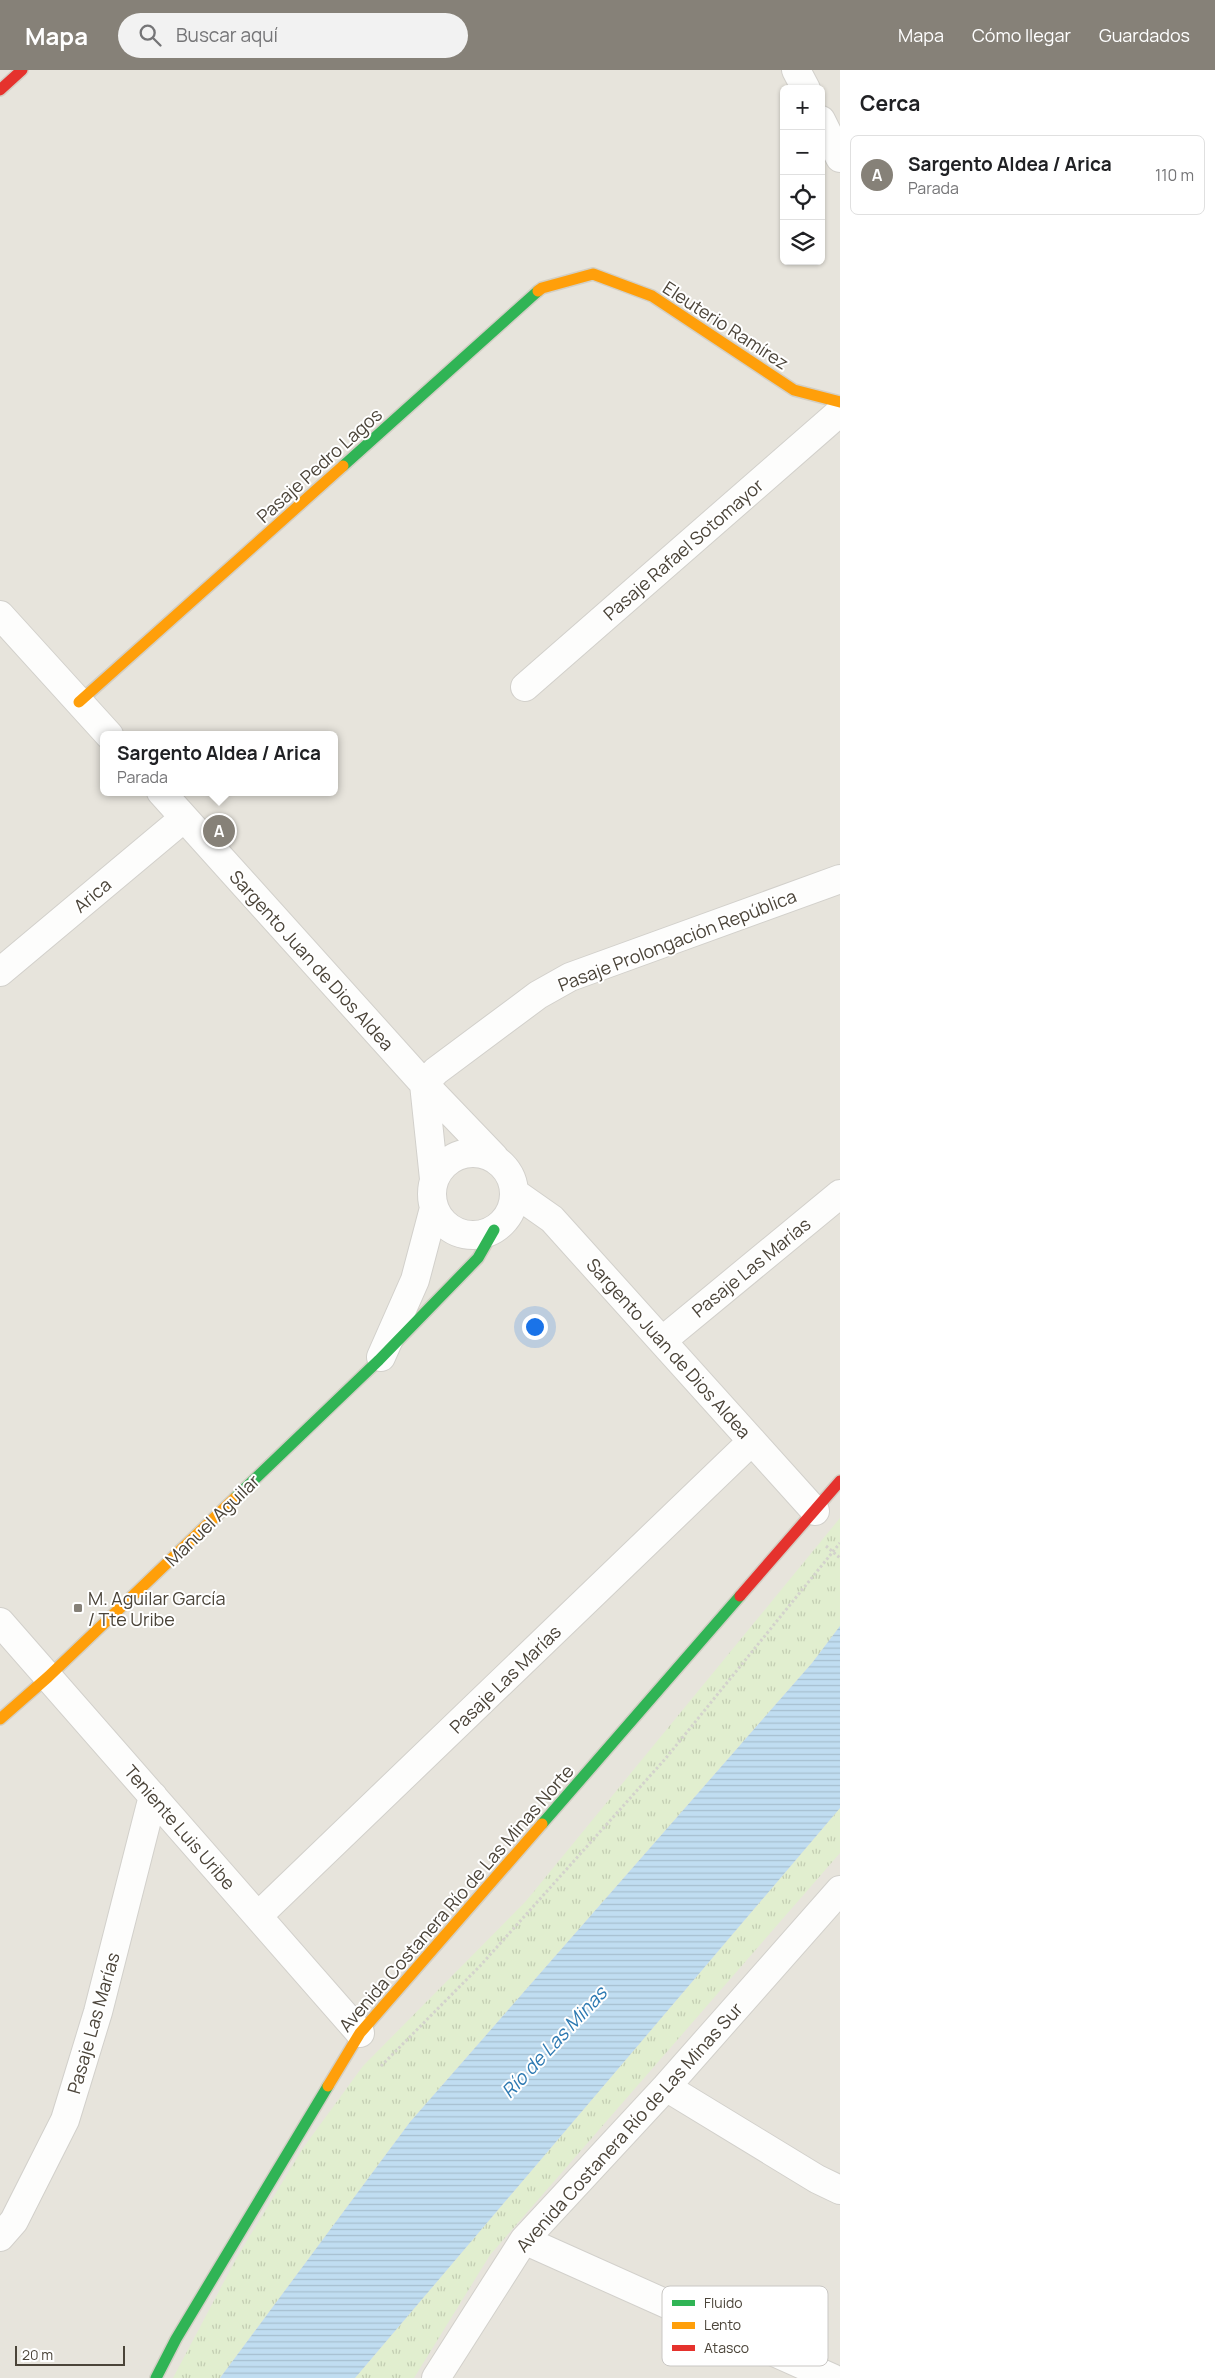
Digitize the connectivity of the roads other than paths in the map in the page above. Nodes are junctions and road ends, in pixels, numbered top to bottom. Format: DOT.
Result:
graph roads {
  1 [pos="22,70"];
  2 [pos="796,70"];
  3 [pos="804,85"];
  4 [pos="0,90"];
  5 [pos="825,128"];
  6 [pos="840,158"];
  7 [pos="593,274"];
  8 [pos="840,402"];
  9 [pos="840,412"];
  10 [pos="0,615"];
  11 [pos="525,687"];
  12 [pos="79,702"];
  13 [pos="105,731"];
  14 [pos="165,796"];
  15 [pos="184,818"];
  16 [pos="840,879"];
  17 [pos="0,972"];
  18 [pos="424,1084"];
  19 [pos="494,1157"];
  20 [pos="434,1179"];
  21 [pos="515,1193"];
  22 [pos="840,1194"];
  23 [pos="434,1208"];
  24 [pos="494,1230"];
  25 [pos="663,1340"];
  26 [pos="379,1360"];
  27 [pos="752,1441"];
  28 [pos="840,1482"];
  29 [pos="815,1511"];
  30 [pos="0,1622"];
  31 [pos="48,1677"];
  32 [pos="0,1719"];
  33 [pos="153,1796"];
  34 [pos="840,1890"];
  35 [pos="258,1916"];
  36 [pos="360,2033"];
  37 [pos="666,2087"];
  38 [pos="840,2190"];
  39 [pos="0,2237"];
  40 [pos="524,2240"];
  41 [pos="662,2302"];
  42 [pos="805,2366"];
  43 [pos="156,2378"];
  44 [pos="436,2378"];
  45 [pos="832,2378"];
  1 -- 4 [label="street"];
  2 -- 3 [label="street"];
  5 -- 6 [label="street"];
  7 -- 8 [label="street, Eleuterio Ramírez"];
  7 -- 12 [label="street, Pasaje Pedro Lagos"];
  9 -- 11 [label="street, Pasaje Rafael Sotomayor"];
  10 -- 12 [label="street"];
  12 -- 13 [label="street"];
  14 -- 15 [label="street, Sargento Juan de Dios Aldea"];
  15 -- 17 [label="street, Arica"];
  15 -- 18 [label="street, Sargento Juan de Dios Aldea"];
  16 -- 18 [label="street, Pasaje Prolongación República"];
  18 -- 19 [label="street, Sargento Juan de Dios Aldea"];
  18 -- 20 [label="street"];
  19 -- 20 [label="street"];
  19 -- 21 [label="street"];
  20 -- 23 [label="street"];
  21 -- 24 [label="street"];
  21 -- 25 [label="street, Sargento Juan de Dios Aldea"];
  22 -- 25 [label="street, Pasaje Las Marías"];
  23 -- 24 [label="street"];
  23 -- 26 [label="street, Manuel Aguilar"];
  24 -- 26 [label="street, Manuel Aguilar"];
  25 -- 27 [label="street, Sargento Juan de Dios Aldea"];
  26 -- 31 [label="street, Manuel Aguilar"];
  27 -- 29 [label="street, Sargento Juan de Dios Aldea"];
  27 -- 35 [label="street, Pasaje Las Marías"];
  28 -- 29 [label="street, Avenida Costanera Río de Las Minas Norte"];
  29 -- 36 [label="street, Avenida Costanera Río de Las Minas Norte"];
  30 -- 31 [label="street, Teniente Luis Uribe"];
  31 -- 32 [label="street, Manuel Aguilar"];
  31 -- 33 [label="street, Teniente Luis Uribe"];
  33 -- 35 [label="street, Teniente Luis Uribe"];
  33 -- 39 [label="street, Pasaje Las Marías"];
  34 -- 37 [label="street, Avenida Costanera Río de Las Minas Sur"];
  35 -- 36 [label="street, Teniente Luis Uribe"];
  36 -- 43 [label="street, Avenida Costanera Río de Las Minas Norte"];
  37 -- 38 [label="street"];
  37 -- 40 [label="street, Avenida Costanera Río de Las Minas Sur"];
  40 -- 41 [label="street"];
  40 -- 44 [label="street, Avenida Costanera Río de Las Minas Sur"];
  42 -- 45 [label="street"];
}
